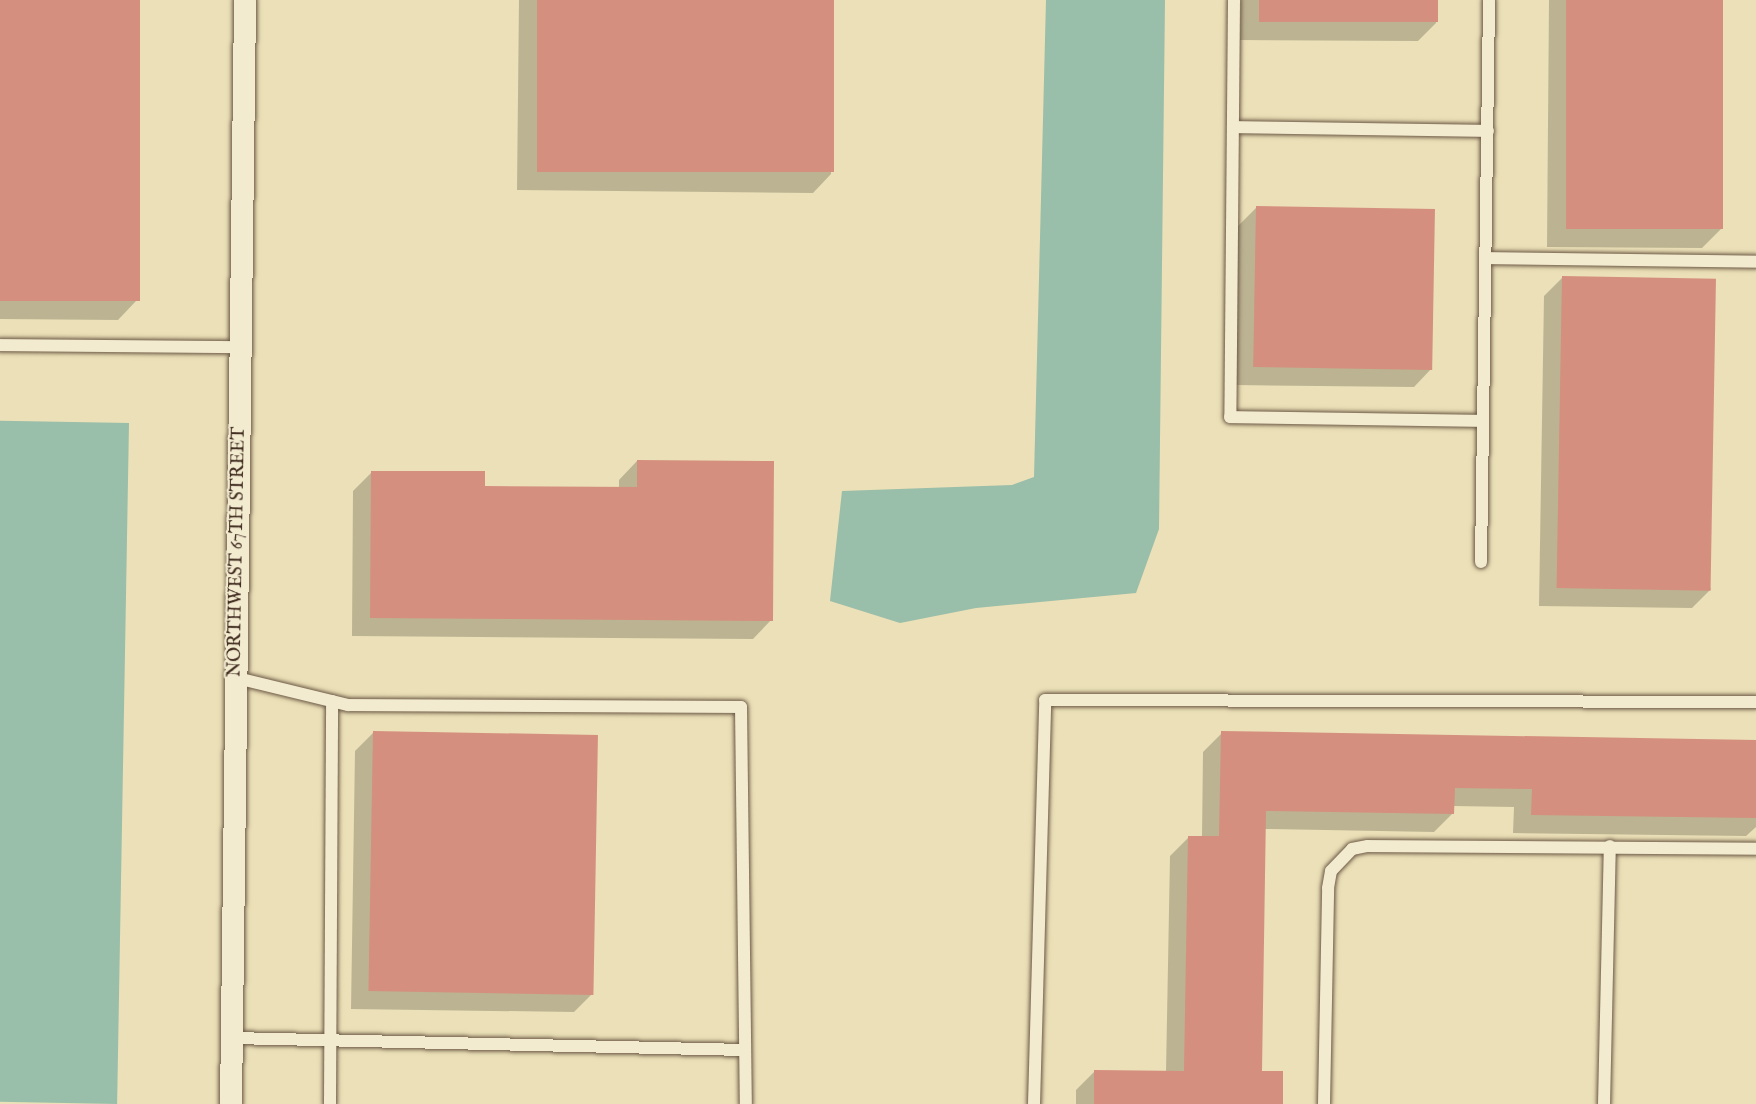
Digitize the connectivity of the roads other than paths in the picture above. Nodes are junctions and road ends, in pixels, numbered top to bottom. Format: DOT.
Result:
graph roads {
  1 [pos="245,0"];
  2 [pos="1234,0"];
  3 [pos="1490,0"];
  4 [pos="1233,127"];
  5 [pos="1488,131"];
  6 [pos="1486,258"];
  7 [pos="1756,262"];
  8 [pos="0,345"];
  9 [pos="240,347"];
  10 [pos="1484,421"];
  11 [pos="1481,562"];
  12 [pos="237,678"];
  13 [pos="333,701"];
  14 [pos="1756,702"];
  15 [pos="1610,846"];
  16 [pos="1756,849"];
  17 [pos="232,1038"];
  18 [pos="328,1040"];
  19 [pos="746,1050"];
  20 [pos="231,1104"];
  21 [pos="330,1104"];
  22 [pos="746,1104"];
  23 [pos="1034,1104"];
  24 [pos="1324,1104"];
  25 [pos="1604,1104"];
  1 -- 9 [label="street, NORTHWEST 67TH STREET"];
  2 -- 4 [label="lane"];
  3 -- 5 [label="lane"];
  4 -- 5 [label="lane"];
  4 -- 10 [label="lane"];
  5 -- 6 [label="lane"];
  6 -- 7 [label="lane"];
  6 -- 10 [label="lane"];
  8 -- 9 [label="lane"];
  9 -- 12 [label="street, NORTHWEST 67TH STREET"];
  10 -- 11 [label="lane"];
  12 -- 13 [label="lane"];
  12 -- 17 [label="street, NORTHWEST 67TH STREET"];
  13 -- 18 [label="lane"];
  13 -- 19 [label="lane"];
  14 -- 23 [label="lane"];
  15 -- 16 [label="lane"];
  15 -- 24 [label="lane"];
  15 -- 25 [label="lane"];
  17 -- 18 [label="lane"];
  17 -- 20 [label="street, NORTHWEST 67TH STREET"];
  18 -- 19 [label="lane"];
  18 -- 21 [label="lane"];
  19 -- 22 [label="lane"];
}
